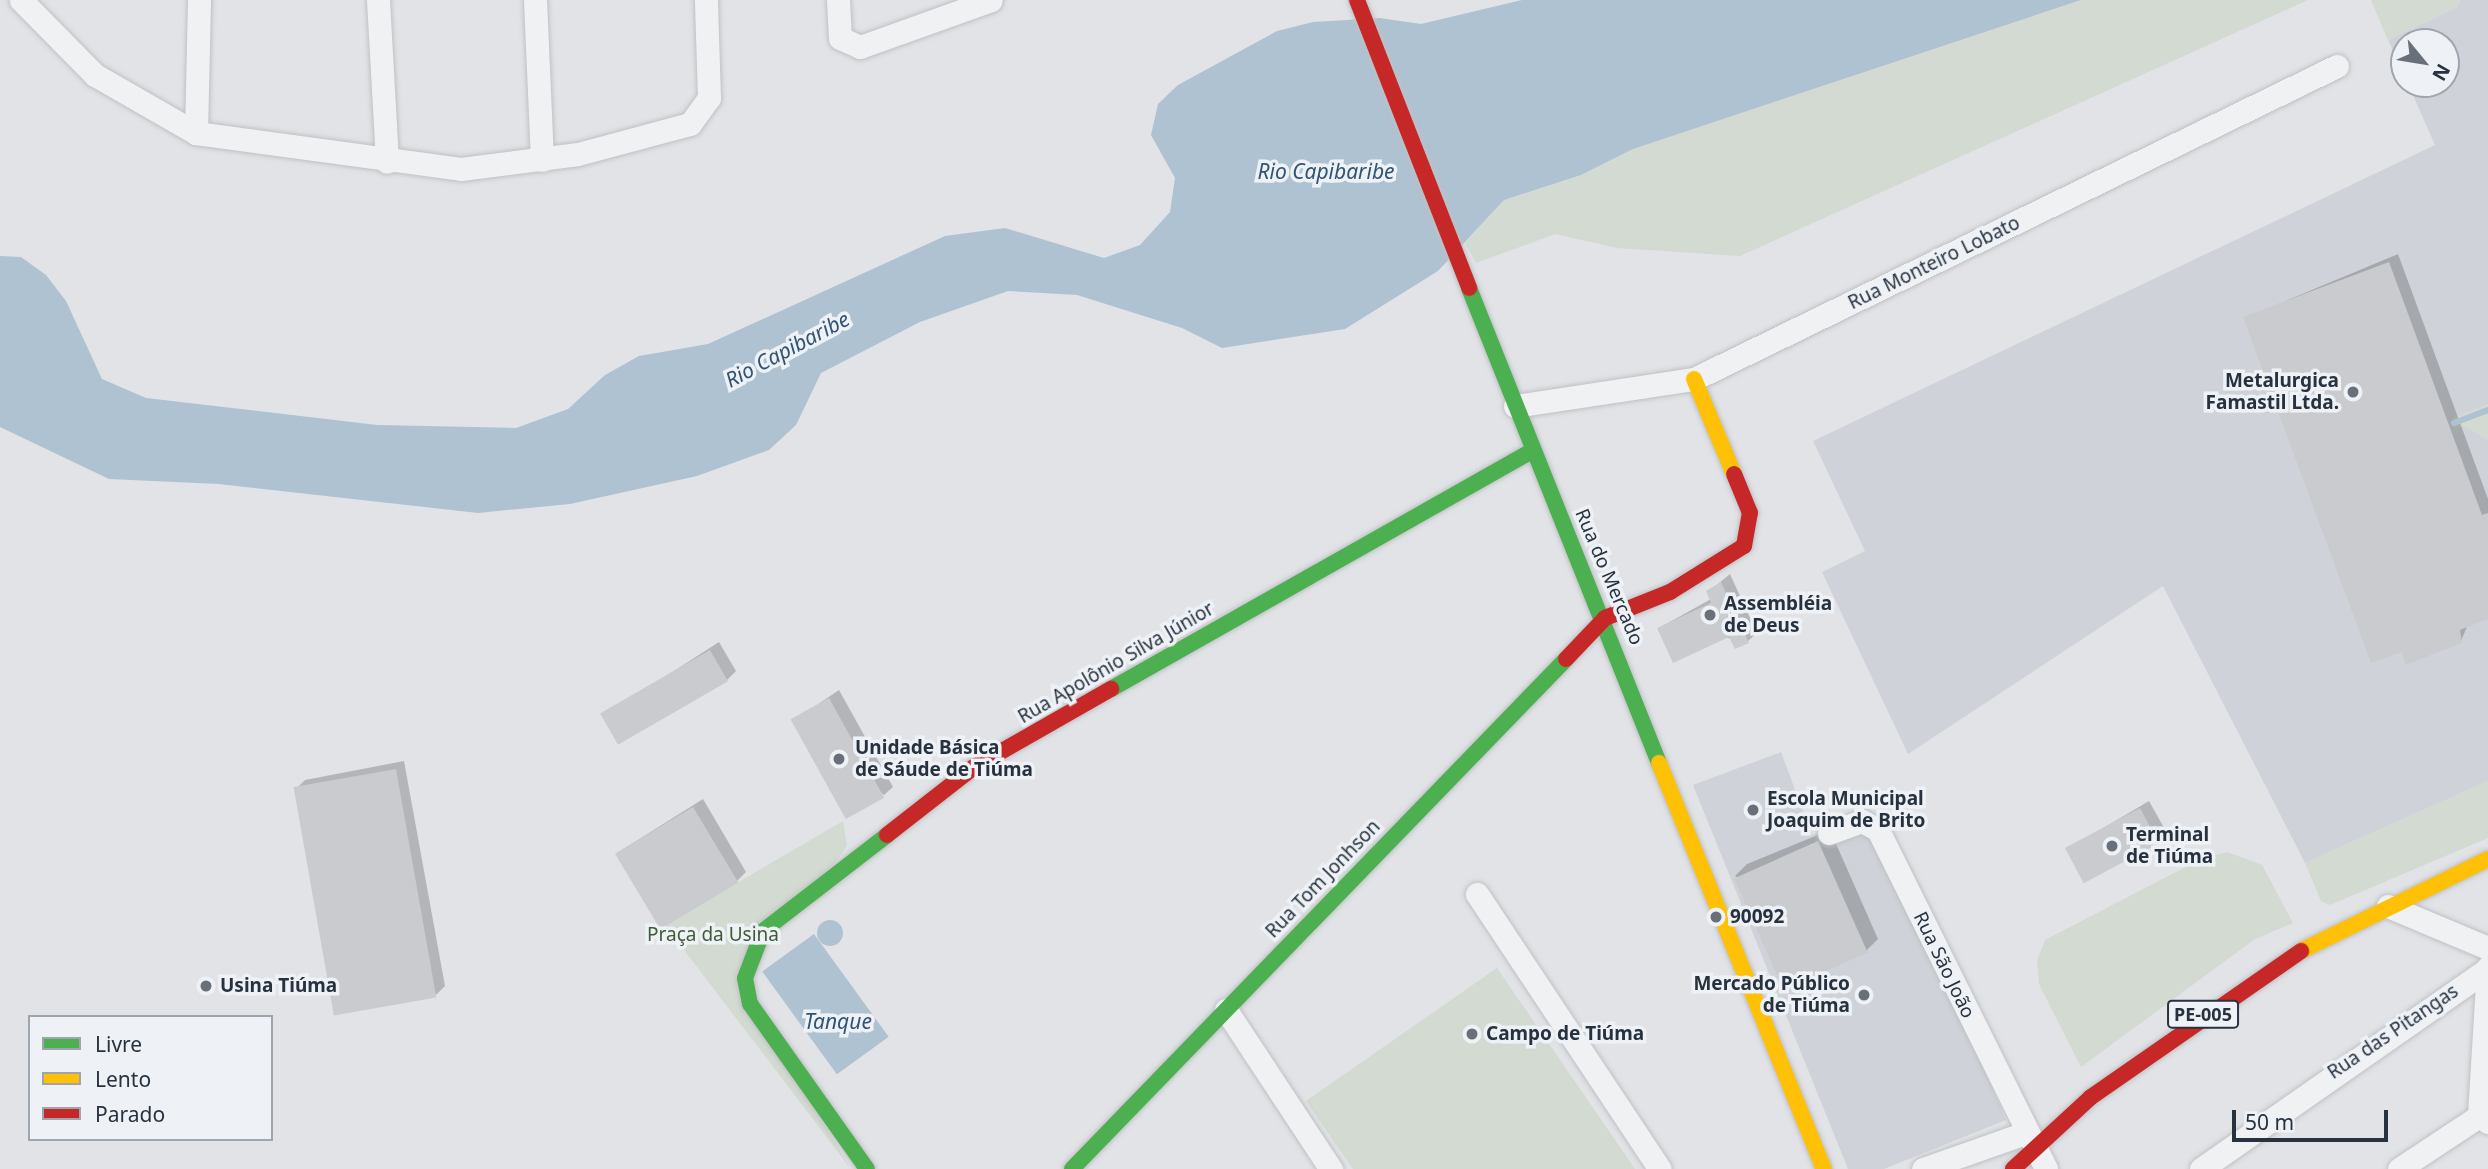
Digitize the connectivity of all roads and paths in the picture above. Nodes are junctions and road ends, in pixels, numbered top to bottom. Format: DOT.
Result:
graph roads {
  1 [pos="199,0"];
  2 [pos="378,0"];
  3 [pos="536,0"];
  4 [pos="706,0"];
  5 [pos="990,0"];
  6 [pos="1357,0"];
  7 [pos="837,4"];
  8 [pos="31,6"];
  9 [pos="2337,66"];
  10 [pos="196,133"];
  11 [pos="542,160"];
  12 [pos="387,163"];
  13 [pos="1694,379"];
  14 [pos="1515,406"];
  15 [pos="1532,452"];
  16 [pos="1605,618"];
  17 [pos="1829,833"];
  18 [pos="2488,859"];
  19 [pos="1477,894"];
  20 [pos="2388,906"];
  21 [pos="2488,948"];
  22 [pos="2486,969"];
  23 [pos="1226,1010"];
  24 [pos="2483,1119"];
  25 [pos="2030,1141"];
  26 [pos="1081,1166"];
  27 [pos="867,1169"];
  28 [pos="1331,1169"];
  29 [pos="1660,1169"];
  30 [pos="1824,1169"];
  31 [pos="1923,1169"];
  32 [pos="2013,1169"];
  33 [pos="2046,1169"];
  34 [pos="2201,1169"];
  35 [pos="2399,1169"];
  1 -- 10 [label="street"];
  2 -- 12 [label="street"];
  3 -- 11 [label="street"];
  4 -- 11 [label="street"];
  5 -- 7 [label="street"];
  6 -- 14 [label="street, Rua do Mercado"];
  8 -- 10 [label="street"];
  9 -- 13 [label="street, Rua Monteiro Lobato"];
  10 -- 12 [label="street"];
  11 -- 12 [label="street"];
  13 -- 14 [label="street, Rua Monteiro Lobato"];
  13 -- 16 [label="street, Rua Tom Jonhson"];
  14 -- 15 [label="street, Rua do Mercado"];
  15 -- 16 [label="street, Rua do Mercado"];
  15 -- 27 [label="street, Rua Apolônio Silva Júnior"];
  16 -- 23 [label="street, Rua Tom Jonhson"];
  16 -- 30 [label="street, Rua do Mercado"];
  17 -- 25 [label="street, Rua São João"];
  18 -- 20 [label="street, PE-005"];
  19 -- 29 [label="street"];
  20 -- 21 [label="street"];
  20 -- 25 [label="street, PE-005"];
  22 -- 24 [label="street"];
  22 -- 34 [label="street, Rua das Pitangas"];
  23 -- 26 [label="street, Rua Tom Jonhson"];
  23 -- 28 [label="street"];
  24 -- 35 [label="street"];
  25 -- 31 [label="street"];
  25 -- 32 [label="street, PE-005"];
  25 -- 33 [label="street, Rua São João"];
}
